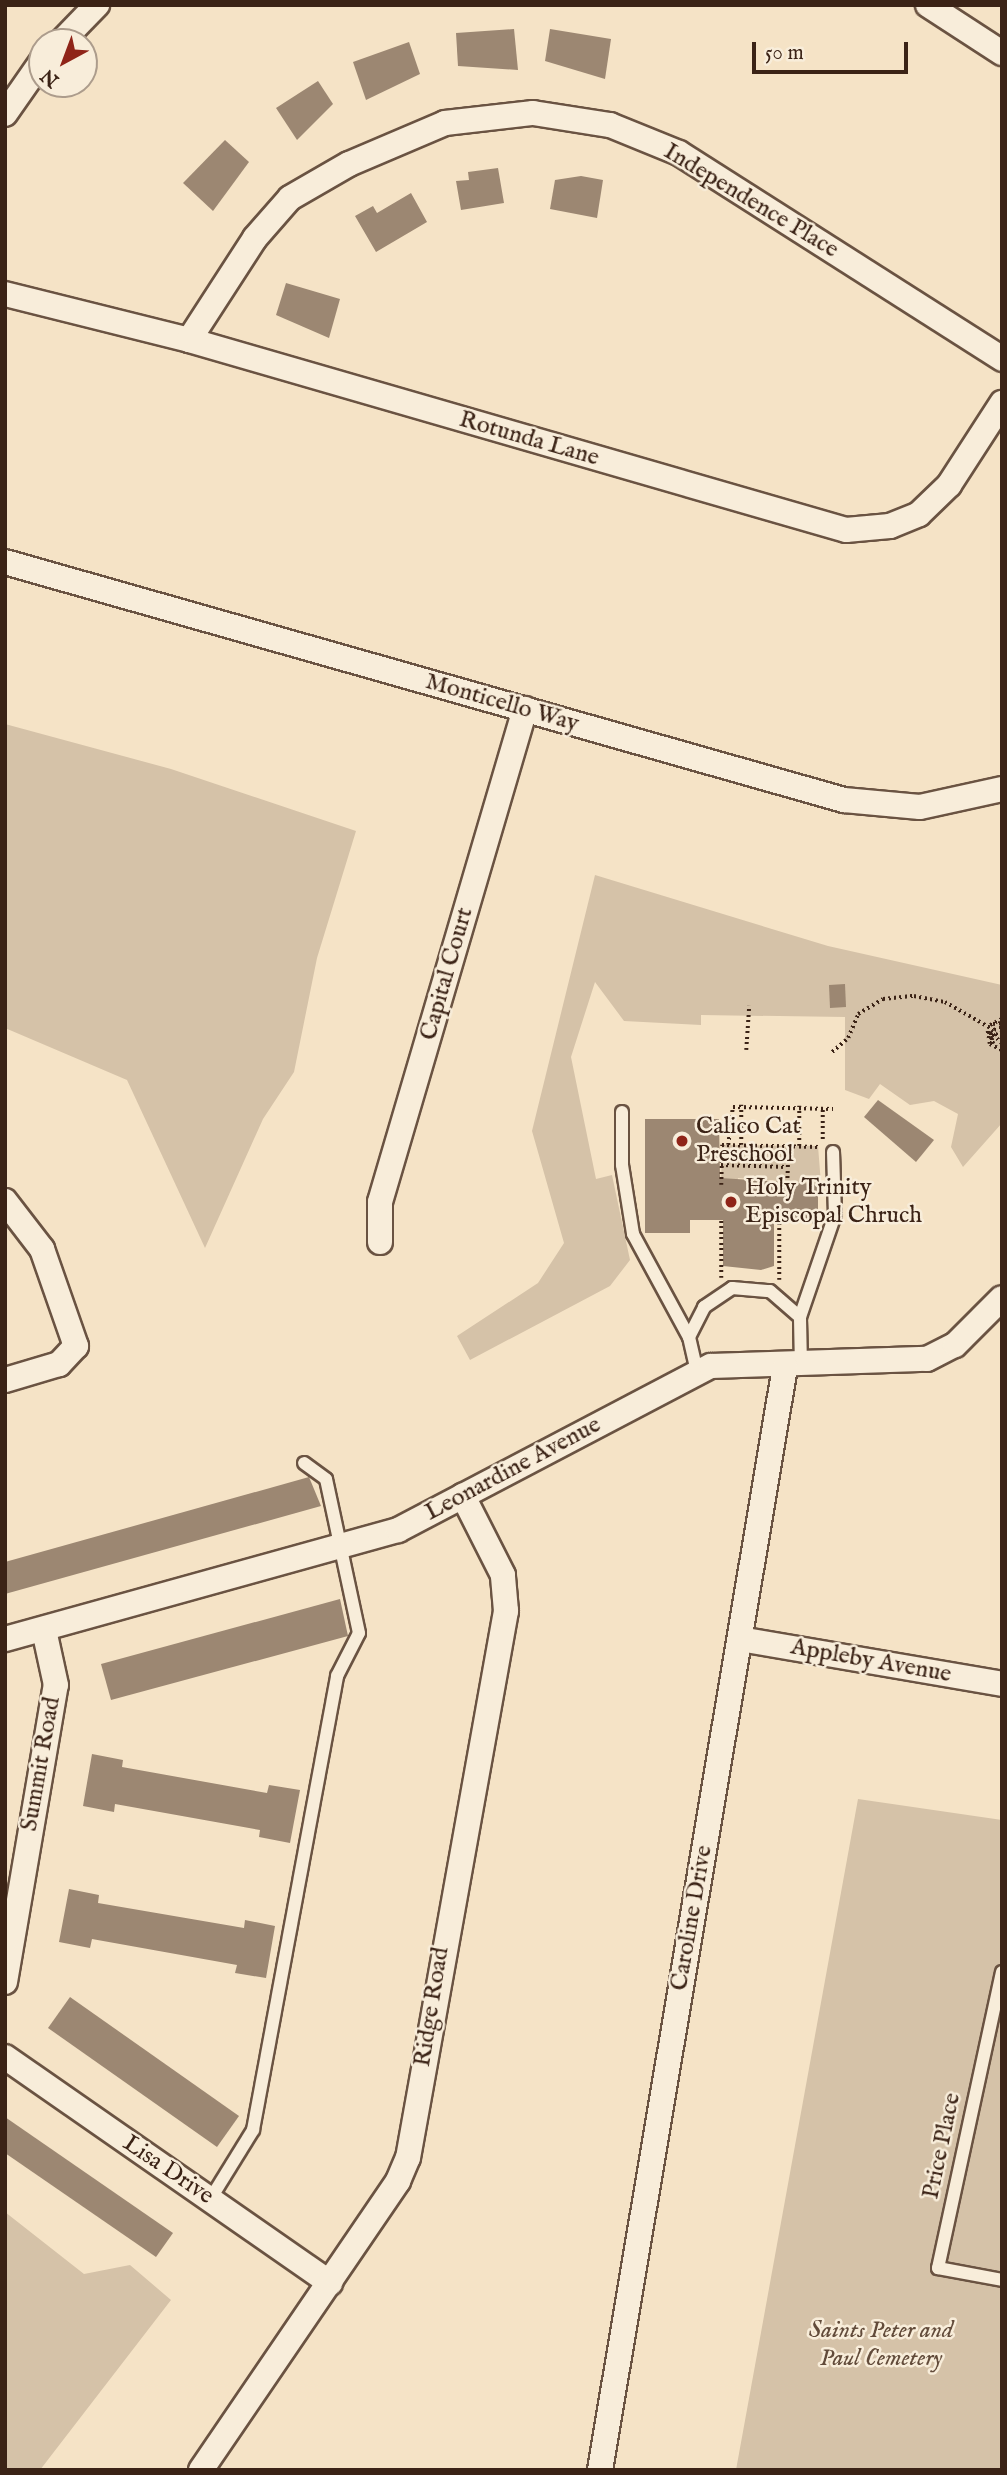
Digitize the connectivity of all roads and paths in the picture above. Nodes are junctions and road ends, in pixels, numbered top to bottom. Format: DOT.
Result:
graph roads {
  1 [pos="97,5"];
  2 [pos="928,5"];
  3 [pos="75,28"];
  4 [pos="1002,53"];
  5 [pos="28,81"];
  6 [pos="5,114"];
  7 [pos="5,294"];
  8 [pos="189,340"];
  9 [pos="1002,359"];
  10 [pos="1002,403"];
  11 [pos="5,562"];
  12 [pos="524,709"];
  13 [pos="1002,789"];
  14 [pos="749,1006"];
  15 [pos="1002,1035"];
  16 [pos="746,1050"];
  17 [pos="832,1052"];
  18 [pos="741,1106"];
  19 [pos="799,1107"];
  20 [pos="823,1109"];
  21 [pos="833,1110"];
  22 [pos="622,1112"];
  23 [pos="728,1145"];
  24 [pos="741,1145"];
  25 [pos="788,1146"];
  26 [pos="799,1146"];
  27 [pos="825,1151"];
  28 [pos="721,1165"];
  29 [pos="787,1167"];
  30 [pos="787,1184"];
  31 [pos="721,1185"];
  32 [pos="5,1201"];
  33 [pos="821,1209"];
  34 [pos="721,1220"];
  35 [pos="380,1242"];
  36 [pos="721,1294"];
  37 [pos="779,1296"];
  38 [pos="999,1308"];
  39 [pos="800,1317"];
  40 [pos="689,1337"];
  41 [pos="793,1366"];
  42 [pos="696,1371"];
  43 [pos="5,1380"];
  44 [pos="304,1463"];
  45 [pos="463,1496"];
  46 [pos="346,1548"];
  47 [pos="44,1630"];
  48 [pos="5,1639"];
  49 [pos="740,1639"];
  50 [pos="1002,1684"];
  51 [pos="1002,1972"];
  52 [pos="5,1982"];
  53 [pos="5,2057"];
  54 [pos="211,2199"];
  55 [pos="1002,2280"];
  56 [pos="330,2283"];
  57 [pos="201,2470"];
  58 [pos="600,2470"];
  1 -- 3 [label="street"];
  2 -- 4 [label="street"];
  5 -- 6 [label="street"];
  7 -- 8 [label="street, Rotunda Lane"];
  8 -- 9 [label="street, Independence Place"];
  8 -- 10 [label="street, Rotunda Lane"];
  11 -- 12 [label="street, Monticello Way"];
  12 -- 13 [label="street, Monticello Way"];
  12 -- 35 [label="street, Capital Court"];
  14 -- 16 [label="path"];
  15 -- 15 [label="path"];
  15 -- 17 [label="path"];
  18 -- 19 [label="path"];
  18 -- 23 [label="path"];
  18 -- 24 [label="path"];
  19 -- 20 [label="path"];
  19 -- 26 [label="path"];
  20 -- 21 [label="path"];
  20 -- 27 [label="path"];
  22 -- 40 [label="lane"];
  23 -- 24 [label="path"];
  23 -- 28 [label="path"];
  24 -- 25 [label="path"];
  25 -- 26 [label="path"];
  25 -- 29 [label="path"];
  26 -- 27 [label="path"];
  27 -- 39 [label="lane"];
  28 -- 29 [label="path"];
  28 -- 31 [label="path"];
  29 -- 30 [label="path"];
  32 -- 43 [label="street"];
  33 -- 37 [label="path"];
  34 -- 36 [label="path"];
  36 -- 37 [label="lane"];
  36 -- 40 [label="lane"];
  37 -- 39 [label="lane"];
  38 -- 41 [label="street, Leonardine Avenue"];
  39 -- 41 [label="lane"];
  40 -- 42 [label="lane"];
  41 -- 42 [label="street, Leonardine Avenue"];
  41 -- 49 [label="street, Caroline Drive"];
  42 -- 45 [label="street, Leonardine Avenue"];
  44 -- 46 [label="lane"];
  45 -- 46 [label="street, Leonardine Avenue"];
  45 -- 56 [label="street, Ridge Road"];
  46 -- 47 [label="street, Leonardine Avenue"];
  46 -- 54 [label="lane"];
  47 -- 48 [label="street, Leonardine Avenue"];
  47 -- 52 [label="street, Summit Road"];
  49 -- 50 [label="street, Appleby Avenue"];
  49 -- 58 [label="street, Caroline Drive"];
  51 -- 55 [label="lane, Price Place"];
  53 -- 54 [label="street, Lisa Drive"];
  54 -- 56 [label="street, Lisa Drive"];
  56 -- 57 [label="street, Ridge Road"];
}
